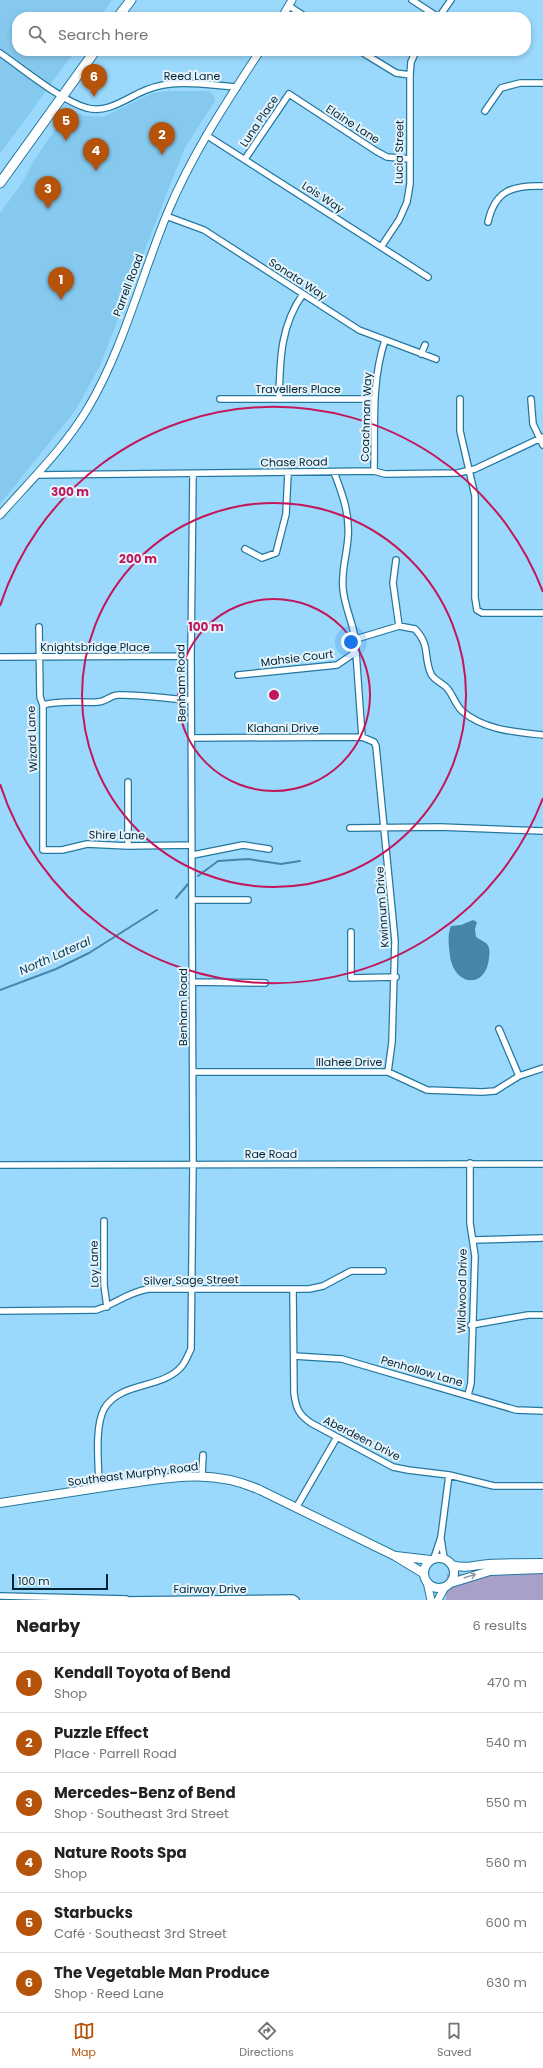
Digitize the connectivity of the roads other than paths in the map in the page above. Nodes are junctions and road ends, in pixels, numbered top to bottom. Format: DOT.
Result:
graph roads {
  1 [pos="131,0"];
  2 [pos="412,0"];
  3 [pos="451,0"];
  4 [pos="291,3"];
  5 [pos="122,12"];
  6 [pos="285,12"];
  7 [pos="301,12"];
  8 [pos="431,12"];
  9 [pos="443,12"];
  10 [pos="0,53"];
  11 [pos="91,56"];
  12 [pos="257,56"];
  13 [pos="368,56"];
  14 [pos="414,56"];
  15 [pos="410,75"];
  16 [pos="543,83"];
  17 [pos="236,87"];
  18 [pos="289,94"];
  19 [pos="62,96"];
  20 [pos="485,111"];
  21 [pos="206,135"];
  22 [pos="245,159"];
  23 [pos="410,159"];
  24 [pos="0,183"];
  25 [pos="543,186"];
  26 [pos="166,216"];
  27 [pos="488,222"];
  28 [pos="381,247"];
  29 [pos="428,277"];
  30 [pos="303,294"];
  31 [pos="385,340"];
  32 [pos="425,345"];
  33 [pos="421,354"];
  34 [pos="436,359"];
  35 [pos="220,399"];
  36 [pos="279,399"];
  37 [pos="460,399"];
  38 [pos="531,399"];
  39 [pos="375,400"];
  40 [pos="541,438"];
  41 [pos="543,445"];
  42 [pos="374,471"];
  43 [pos="468,471"];
  44 [pos="334,472"];
  45 [pos="288,473"];
  46 [pos="193,474"];
  47 [pos="36,475"];
  48 [pos="0,515"];
  49 [pos="245,549"];
  50 [pos="396,560"];
  51 [pos="543,613"];
  52 [pos="399,626"];
  53 [pos="39,627"];
  54 [pos="356,640"];
  55 [pos="356,652"];
  56 [pos="191,656"];
  57 [pos="0,657"];
  58 [pos="40,657"];
  59 [pos="238,675"];
  60 [pos="191,700"];
  61 [pos="43,705"];
  62 [pos="543,735"];
  63 [pos="362,737"];
  64 [pos="192,738"];
  65 [pos="374,742"];
  66 [pos="128,782"];
  67 [pos="350,828"];
  68 [pos="384,829"];
  69 [pos="543,831"];
  70 [pos="192,845"];
  71 [pos="128,846"];
  72 [pos="269,849"];
  73 [pos="43,850"];
  74 [pos="193,856"];
  75 [pos="193,900"];
  76 [pos="248,900"];
  77 [pos="351,932"];
  78 [pos="396,977"];
  79 [pos="193,982"];
  80 [pos="265,983"];
  81 [pos="499,1029"];
  82 [pos="543,1068"];
  83 [pos="193,1072"];
  84 [pos="388,1072"];
  85 [pos="518,1076"];
  86 [pos="193,1164"];
  87 [pos="470,1164"];
  88 [pos="543,1164"];
  89 [pos="0,1165"];
  90 [pos="104,1221"];
  91 [pos="543,1238"];
  92 [pos="473,1240"];
  93 [pos="383,1271"];
  94 [pos="193,1289"];
  95 [pos="294,1289"];
  96 [pos="107,1306"];
  97 [pos="0,1311"];
  98 [pos="543,1315"];
  99 [pos="471,1325"];
  100 [pos="294,1356"];
  101 [pos="468,1395"];
  102 [pos="543,1410"];
  103 [pos="337,1437"];
  104 [pos="203,1455"];
  105 [pos="449,1475"];
  106 [pos="202,1476"];
  107 [pos="543,1486"];
  108 [pos="99,1488"];
  109 [pos="0,1503"];
  110 [pos="296,1508"];
  111 [pos="440,1537"];
  112 [pos="395,1556"];
  113 [pos="444,1558"];
  114 [pos="432,1559"];
  115 [pos="543,1563"];
  116 [pos="452,1564"];
  117 [pos="543,1569"];
  118 [pos="424,1573"];
  119 [pos="427,1582"];
  120 [pos="448,1585"];
  121 [pos="0,1596"];
  122 [pos="126,1600"];
  123 [pos="296,1600"];
  124 [pos="431,1600"];
  125 [pos="438,1600"];
  1 -- 5 [label="main road"];
  2 -- 8 [label="street"];
  3 -- 9 [label="street"];
  4 -- 6 [label="street"];
  4 -- 7 [label="street"];
  10 -- 19 [label="street, Reed Lane"];
  11 -- 19 [label="main road"];
  12 -- 17 [label="street, Parrell Road"];
  13 -- 15 [label="street"];
  14 -- 15 [label="street, Lucia Street"];
  15 -- 23 [label="street, Lucia Street"];
  16 -- 20 [label="street"];
  17 -- 19 [label="street, Reed Lane"];
  17 -- 21 [label="street, Parrell Road"];
  18 -- 22 [label="street, Luna Place"];
  18 -- 23 [label="street, Elaine Lane"];
  19 -- 24 [label="main road"];
  21 -- 22 [label="street, Lois Way"];
  21 -- 26 [label="street, Parrell Road"];
  22 -- 28 [label="street, Lois Way"];
  23 -- 28 [label="street, Lucia Street"];
  25 -- 27 [label="street"];
  26 -- 30 [label="street, Sonata Way"];
  26 -- 47 [label="street, Parrell Road"];
  28 -- 29 [label="street, Lois Way"];
  30 -- 31 [label="street, Sonata Way"];
  30 -- 36 [label="street"];
  31 -- 33 [label="street, Sonata Way"];
  31 -- 39 [label="street, Coachman Way"];
  32 -- 33 [label="street"];
  33 -- 34 [label="street, Sonata Way"];
  35 -- 36 [label="street, Travellers Place"];
  36 -- 39 [label="street, Travellers Place"];
  37 -- 43 [label="street"];
  38 -- 40 [label="street"];
  39 -- 42 [label="street, Coachman Way"];
  40 -- 41 [label="street"];
  40 -- 43 [label="street, Chase Road"];
  42 -- 43 [label="street, Chase Road"];
  42 -- 44 [label="street, Chase Road"];
  43 -- 51 [label="street"];
  44 -- 45 [label="street, Chase Road"];
  44 -- 54 [label="street"];
  45 -- 46 [label="street, Chase Road"];
  45 -- 49 [label="street"];
  46 -- 47 [label="street, Chase Road"];
  46 -- 56 [label="street, Benham Road"];
  47 -- 48 [label="street, Parrell Road"];
  50 -- 52 [label="street"];
  52 -- 54 [label="street"];
  52 -- 62 [label="street"];
  53 -- 58 [label="street, Wizard Lane"];
  54 -- 55 [label="street"];
  55 -- 59 [label="street, Mahsie Court"];
  55 -- 63 [label="street"];
  56 -- 58 [label="street, Knightsbridge Place"];
  56 -- 60 [label="street, Benham Road"];
  57 -- 58 [label="street, Knightsbridge Place"];
  58 -- 61 [label="street, Wizard Lane"];
  60 -- 61 [label="street"];
  60 -- 64 [label="street, Benham Road"];
  61 -- 73 [label="street, Wizard Lane"];
  63 -- 64 [label="street, Klahani Drive"];
  63 -- 65 [label="street, Klahani Drive"];
  64 -- 70 [label="street, Benham Road"];
  65 -- 68 [label="street, Kwinnum Drive"];
  66 -- 71 [label="street"];
  67 -- 68 [label="street"];
  68 -- 69 [label="street"];
  68 -- 78 [label="street, Kwinnum Drive"];
  70 -- 71 [label="street, Shire Lane"];
  70 -- 74 [label="street, Benham Road"];
  71 -- 73 [label="street, Shire Lane"];
  72 -- 74 [label="street"];
  74 -- 75 [label="street, Benham Road"];
  75 -- 76 [label="street"];
  75 -- 79 [label="street, Benham Road"];
  77 -- 78 [label="street"];
  78 -- 84 [label="street, Kwinnum Drive"];
  79 -- 80 [label="street"];
  79 -- 83 [label="street, Benham Road"];
  81 -- 85 [label="street"];
  82 -- 85 [label="street, Illahee Drive"];
  83 -- 84 [label="street, Illahee Drive"];
  83 -- 86 [label="street, Benham Road"];
  84 -- 85 [label="street, Illahee Drive"];
  86 -- 87 [label="street, Rae Road"];
  86 -- 89 [label="street, Rae Road"];
  86 -- 94 [label="street, Benham Road"];
  87 -- 88 [label="street, Rae Road"];
  87 -- 92 [label="street, Wildwood Drive"];
  90 -- 96 [label="street, Loy Lane"];
  91 -- 92 [label="street"];
  92 -- 99 [label="street, Wildwood Drive"];
  93 -- 95 [label="street, Silver Sage Street"];
  94 -- 95 [label="street, Silver Sage Street"];
  94 -- 96 [label="street, Silver Sage Street"];
  94 -- 108 [label="street, Benham Road"];
  95 -- 100 [label="street, Aberdeen Drive"];
  96 -- 97 [label="street, Silver Sage Street"];
  98 -- 99 [label="street"];
  99 -- 101 [label="street, Wildwood Drive"];
  100 -- 101 [label="street, Penhollow Lane"];
  100 -- 103 [label="street, Aberdeen Drive"];
  101 -- 102 [label="street, Penhollow Lane"];
  103 -- 105 [label="street, Aberdeen Drive"];
  103 -- 110 [label="street"];
  104 -- 106 [label="street"];
  105 -- 107 [label="street, Aberdeen Drive"];
  105 -- 111 [label="street"];
  106 -- 108 [label="main road, Southeast Murphy Road"];
  106 -- 110 [label="main road, Southeast Murphy Road"];
  108 -- 109 [label="main road, Southeast Murphy Road"];
  110 -- 112 [label="main road, Southeast Murphy Road"];
  111 -- 113 [label="street"];
  111 -- 114 [label="street"];
  112 -- 114 [label="main road, Southeast Murphy Road"];
  112 -- 118 [label="main road, Southeast Murphy Road"];
  113 -- 114 [label="main road"];
  113 -- 116 [label="main road"];
  114 -- 118 [label="main road"];
  115 -- 116 [label="main road"];
  116 -- 120 [label="main road"];
  120 -- 117 [label="main road, one-way"];
  118 -- 119 [label="main road"];
  119 -- 120 [label="main road"];
  119 -- 124 [label="street"];
  120 -- 125 [label="street"];
  121 -- 122 [label="street, Fairway Drive"];
  122 -- 123 [label="street, Fairway Drive"];
}
